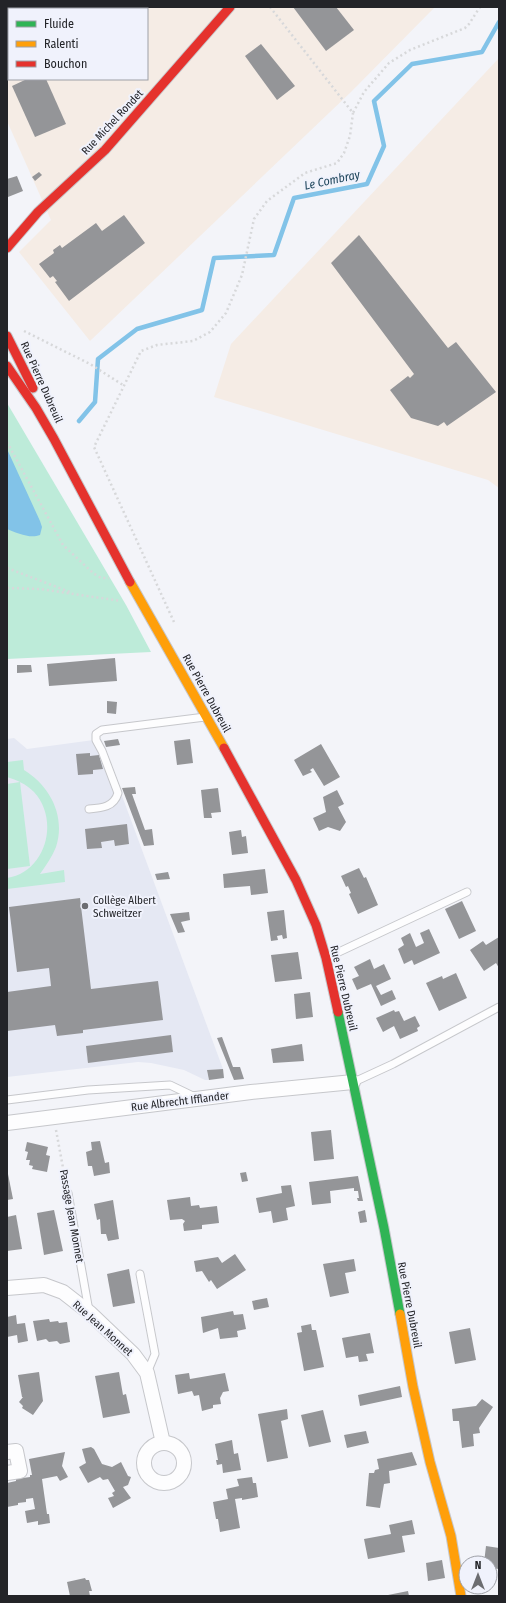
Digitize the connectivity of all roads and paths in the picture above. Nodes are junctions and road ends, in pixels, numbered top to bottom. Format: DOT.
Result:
graph roads {
  1 [pos="230,7"];
  2 [pos="270,7"];
  3 [pos="480,7"];
  4 [pos="353,113"];
  5 [pos="38,212"];
  6 [pos="7,235"];
  7 [pos="7,248"];
  8 [pos="21,330"];
  9 [pos="7,336"];
  10 [pos="7,352"];
  11 [pos="19,359"];
  12 [pos="7,366"];
  13 [pos="123,385"];
  14 [pos="54,439"];
  15 [pos="7,442"];
  16 [pos="7,568"];
  17 [pos="129,579"];
  18 [pos="7,588"];
  19 [pos="74,594"];
  20 [pos="144,604"];
  21 [pos="174,622"];
  22 [pos="207,717"];
  23 [pos="89,809"];
  24 [pos="467,892"];
  25 [pos="326,958"];
  26 [pos="499,1007"];
  27 [pos="353,1082"];
  28 [pos="198,1099"];
  29 [pos="7,1100"];
  30 [pos="54,1118"];
  31 [pos="7,1123"];
  32 [pos="68,1193"];
  33 [pos="140,1274"];
  34 [pos="7,1288"];
  35 [pos="90,1314"];
  36 [pos="147,1373"];
  37 [pos="163,1443"];
  38 [pos="7,1452"];
  39 [pos="7,1473"];
  40 [pos="461,1596"];
  1 -- 5 [label="street, Rue Michel Rondet"];
  2 -- 4 [label="path"];
  3 -- 4 [label="path"];
  4 -- 13 [label="path"];
  5 -- 6 [label="street, Rue Michel Rondet"];
  5 -- 7 [label="street, Rue Michel Rondet"];
  8 -- 13 [label="path"];
  9 -- 11 [label="street, Rue Pierre Dubreuil"];
  10 -- 11 [label="street"];
  11 -- 14 [label="street, Rue Pierre Dubreuil"];
  12 -- 14 [label="street, Rue Pierre Dubreuil"];
  13 -- 21 [label="path"];
  14 -- 17 [label="street, Rue Pierre Dubreuil"];
  15 -- 17 [label="path"];
  16 -- 19 [label="path"];
  17 -- 20 [label="street, Rue Pierre Dubreuil"];
  18 -- 19 [label="path"];
  19 -- 20 [label="path"];
  20 -- 22 [label="street, Rue Pierre Dubreuil"];
  22 -- 23 [label="lane"];
  22 -- 25 [label="street, Rue Pierre Dubreuil"];
  24 -- 25 [label="lane"];
  25 -- 27 [label="street, Rue Pierre Dubreuil"];
  26 -- 27 [label="lane"];
  27 -- 28 [label="street, Rue Albrecht Ifflander"];
  27 -- 40 [label="street, Rue Pierre Dubreuil"];
  28 -- 29 [label="lane"];
  28 -- 30 [label="street, Rue Albrecht Ifflander"];
  30 -- 31 [label="street, Rue Albrecht Ifflander"];
  30 -- 32 [label="path, Passage Jean Monnet"];
  32 -- 35 [label="lane, Passage Jean Monnet"];
  33 -- 36 [label="lane"];
  34 -- 35 [label="street, Rue Jean Monnet"];
  35 -- 36 [label="street, Rue Jean Monnet"];
  36 -- 37 [label="street, Rue Jean Monnet"];
  38 -- 39 [label="street"];
}
